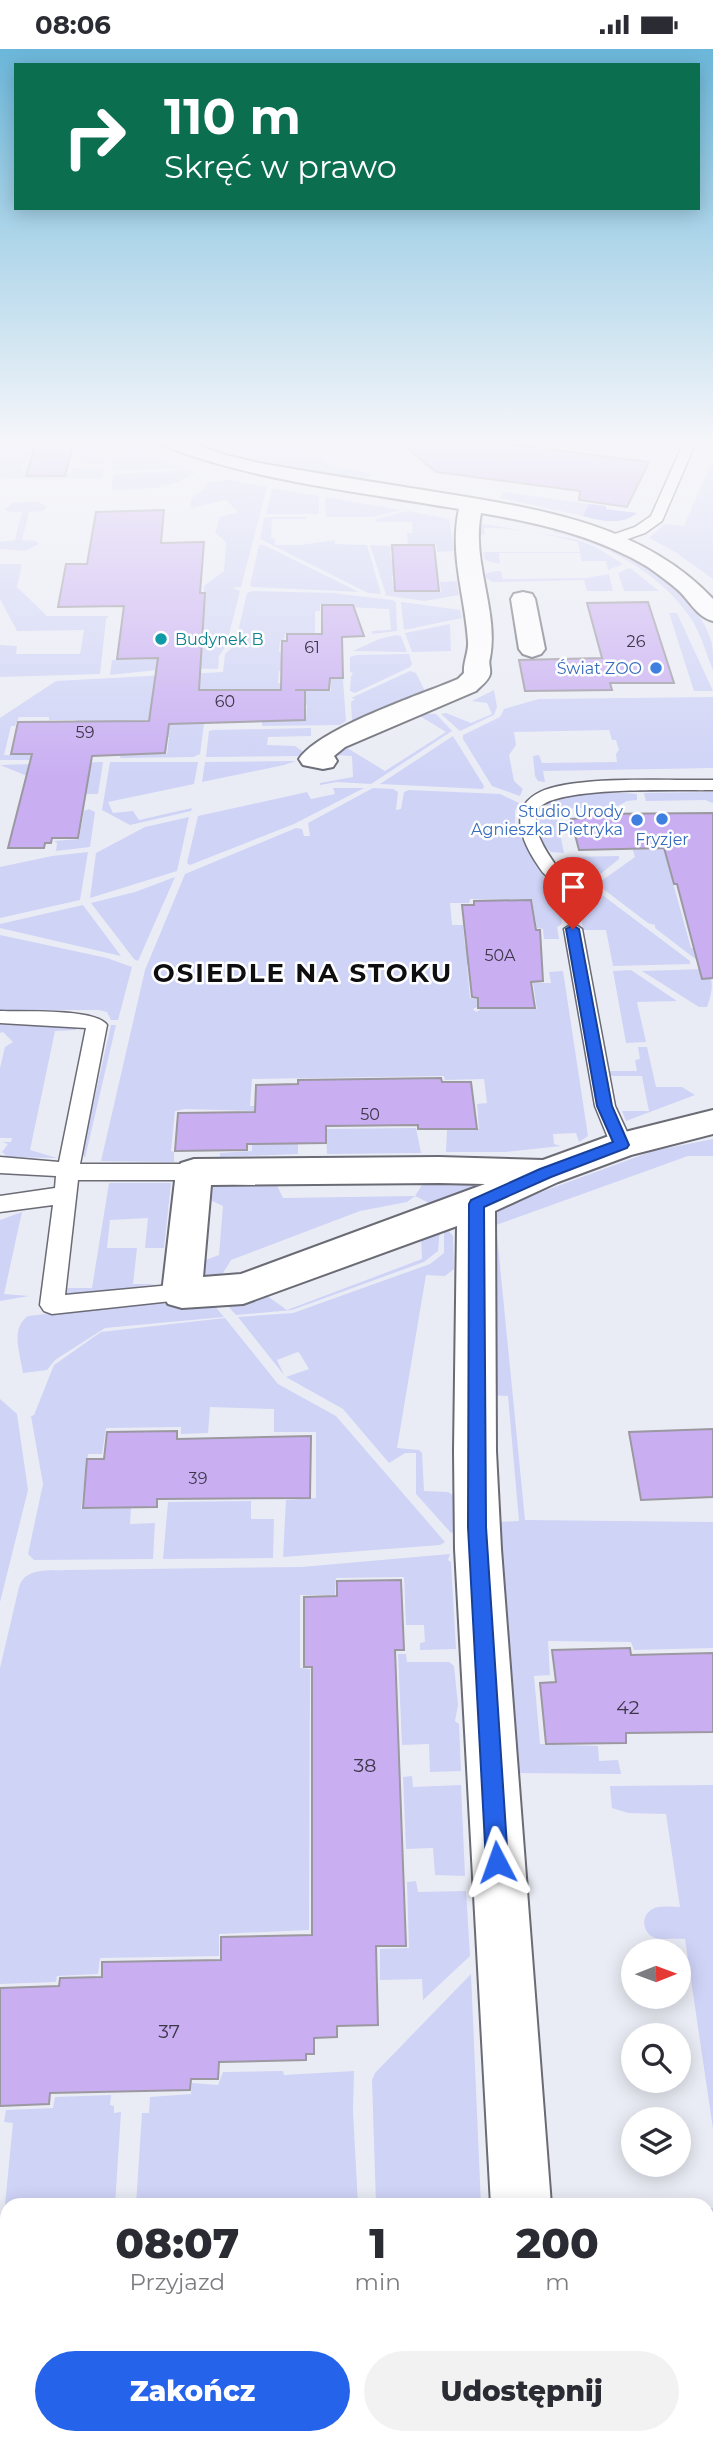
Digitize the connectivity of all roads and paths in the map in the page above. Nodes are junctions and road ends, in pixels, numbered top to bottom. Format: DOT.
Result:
graph roads {
  1 [pos="469,554"];
  2 [pos="641,554"];
  3 [pos="523,599"];
  4 [pos="708,601"];
  5 [pos="481,645"];
  6 [pos="323,761"];
  7 [pos="713,785"];
  8 [pos="553,874"];
  9 [pos="573,929"];
  10 [pos="0,1017"];
  11 [pos="713,1122"];
  12 [pos="622,1145"];
  13 [pos="0,1165"];
  14 [pos="194,1172"];
  15 [pos="545,1173"];
  16 [pos="66,1184"];
  17 [pos="0,1204"];
  18 [pos="477,1204"];
  19 [pos="182,1293"];
  20 [pos="521,2198"];
  1 -- 5 [label="street"];
  2 -- 4 [label="street"];
  3 -- 5 [label="street"];
  5 -- 6 [label="street"];
  7 -- 8 [label="lane"];
  9 -- 12 [label="lane"];
  10 -- 16 [label="lane"];
  11 -- 12 [label="street"];
  12 -- 15 [label="street"];
  13 -- 16 [label="lane"];
  14 -- 15 [label="street"];
  14 -- 16 [label="lane"];
  14 -- 19 [label="street"];
  15 -- 18 [label="street"];
  16 -- 17 [label="lane"];
  16 -- 19 [label="lane"];
  18 -- 19 [label="street"];
  18 -- 20 [label="street"];
}
